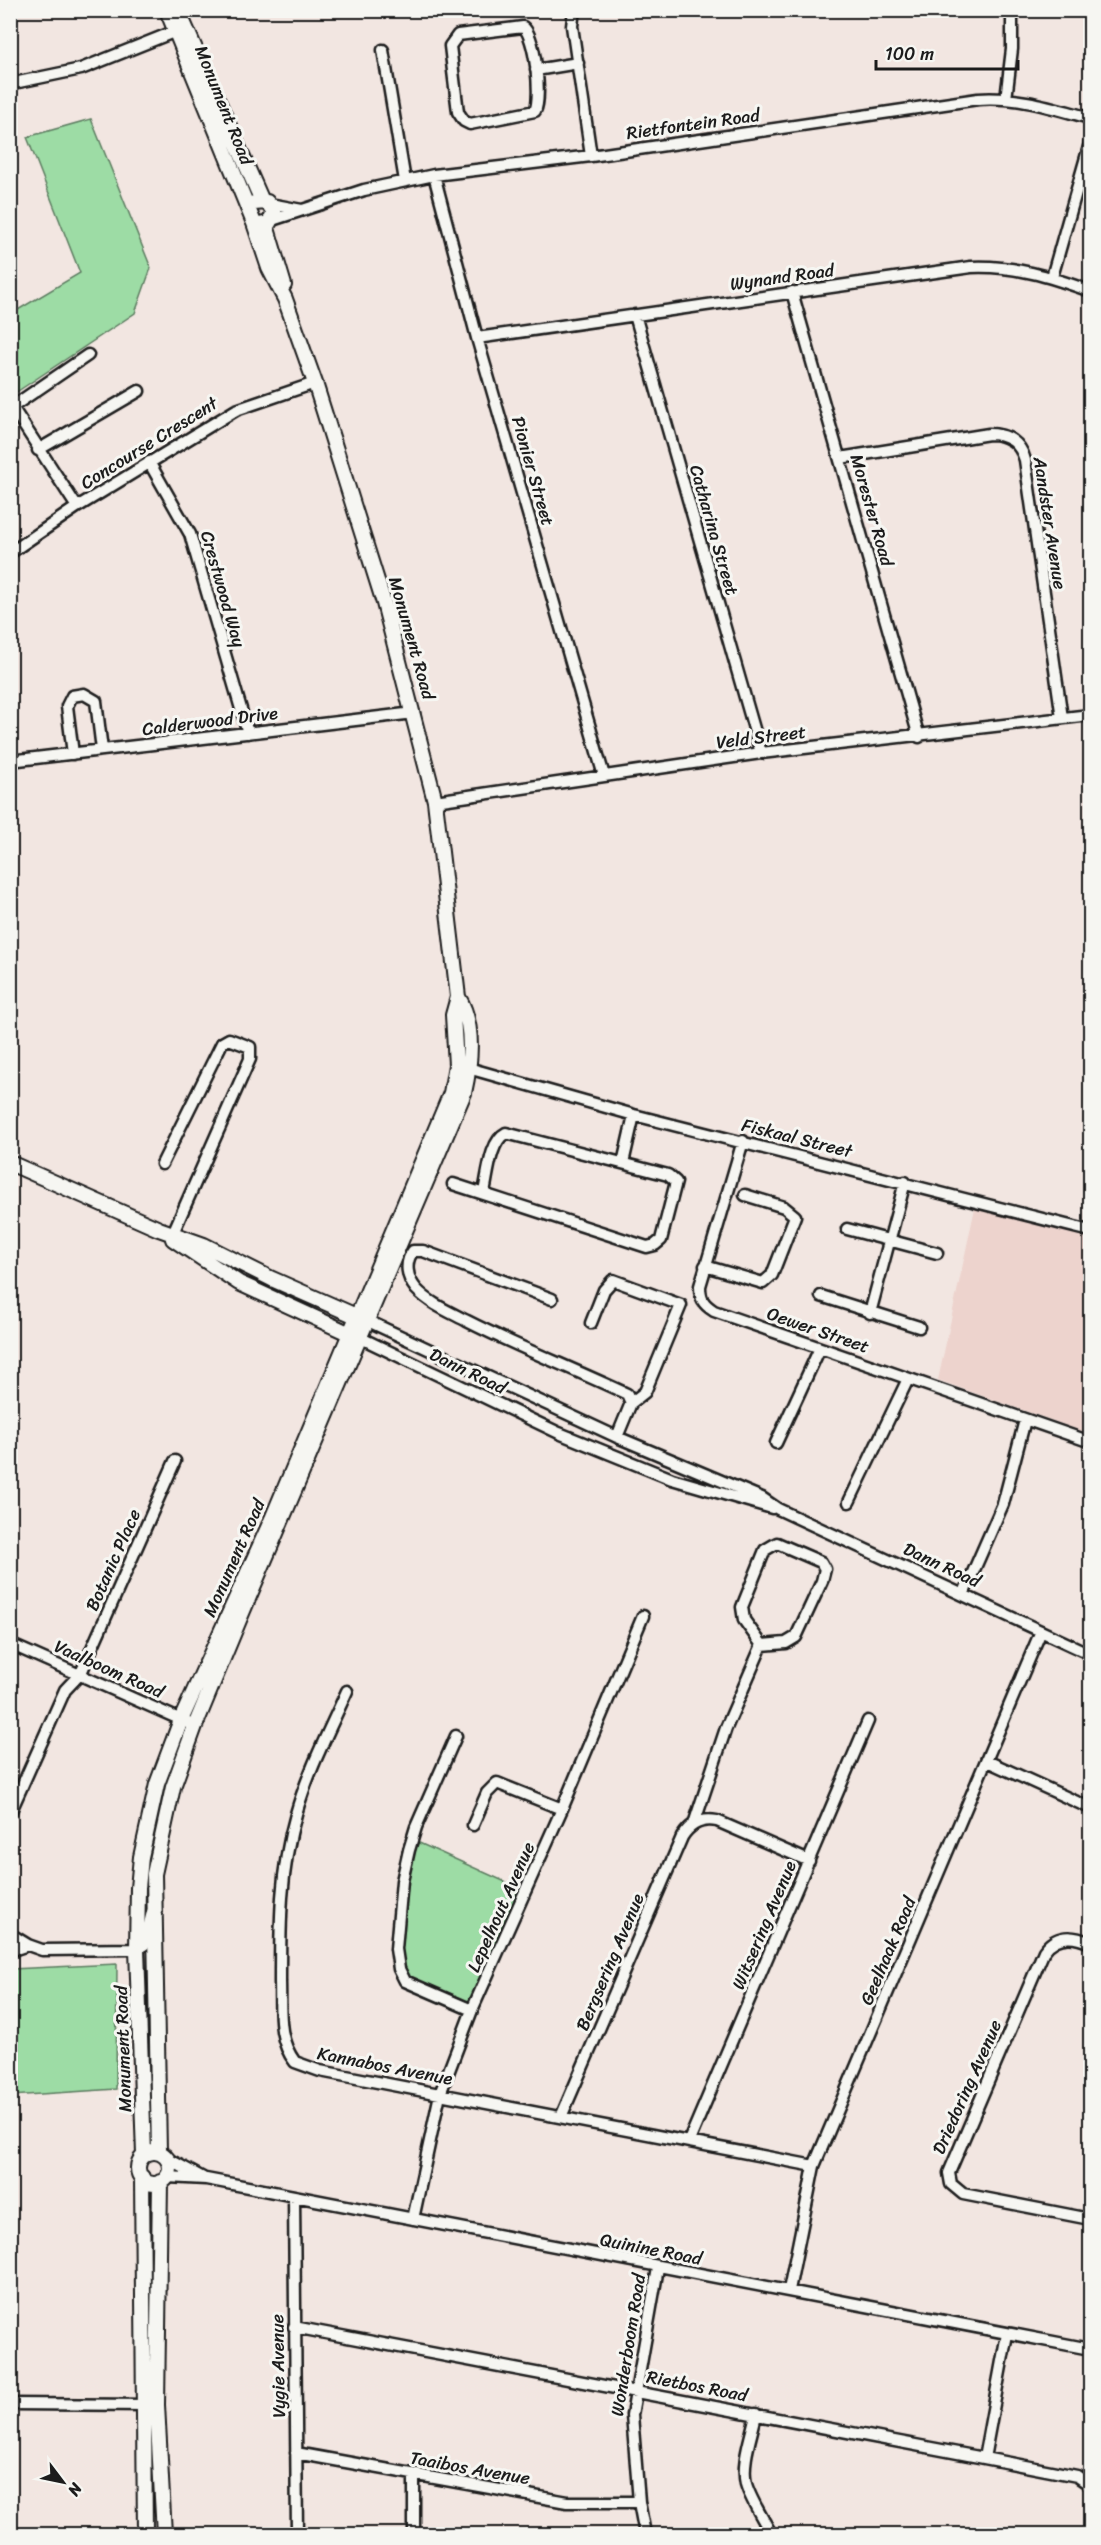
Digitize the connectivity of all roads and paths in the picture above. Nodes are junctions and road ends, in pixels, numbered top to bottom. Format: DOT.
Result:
graph roads {
  1 [pos="167,10"];
  2 [pos="178,10"];
  3 [pos="574,10"];
  4 [pos="1012,10"];
  5 [pos="180,30"];
  6 [pos="383,50"];
  7 [pos="578,63"];
  8 [pos="536,70"];
  9 [pos="14,83"];
  10 [pos="1006,99"];
  11 [pos="1090,118"];
  12 [pos="1090,143"];
  13 [pos="591,156"];
  14 [pos="434,175"];
  15 [pos="405,181"];
  16 [pos="266,203"];
  17 [pos="302,210"];
  18 [pos="260,220"];
  19 [pos="1052,277"];
  20 [pos="1090,291"];
  21 [pos="792,292"];
  22 [pos="635,315"];
  23 [pos="477,338"];
  24 [pos="88,355"];
  25 [pos="315,383"];
  26 [pos="139,391"];
  27 [pos="38,450"];
  28 [pos="840,458"];
  29 [pos="149,462"];
  30 [pos="77,507"];
  31 [pos="10,553"];
  32 [pos="414,713"];
  33 [pos="1090,715"];
  34 [pos="1062,718"];
  35 [pos="248,733"];
  36 [pos="919,737"];
  37 [pos="102,750"];
  38 [pos="761,753"];
  39 [pos="73,754"];
  40 [pos="10,760"];
  41 [pos="604,776"];
  42 [pos="435,801"];
  43 [pos="462,1072"];
  44 [pos="634,1115"];
  45 [pos="743,1141"];
  46 [pos="10,1163"];
  47 [pos="623,1163"];
  48 [pos="162,1164"];
  49 [pos="905,1182"];
  50 [pos="453,1184"];
  51 [pos="484,1192"];
  52 [pos="746,1195"];
  53 [pos="847,1229"];
  54 [pos="166,1231"];
  55 [pos="1090,1231"];
  56 [pos="890,1240"];
  57 [pos="937,1253"];
  58 [pos="705,1266"];
  59 [pos="821,1296"];
  60 [pos="552,1299"];
  61 [pos="870,1313"];
  62 [pos="363,1319"];
  63 [pos="591,1323"];
  64 [pos="919,1327"];
  65 [pos="356,1336"];
  66 [pos="820,1348"];
  67 [pos="908,1379"];
  68 [pos="631,1403"];
  69 [pos="1025,1420"];
  70 [pos="617,1437"];
  71 [pos="1085,1440"];
  72 [pos="776,1443"];
  73 [pos="175,1461"];
  74 [pos="849,1502"];
  75 [pos="778,1509"];
  76 [pos="963,1595"];
  77 [pos="643,1616"];
  78 [pos="1041,1631"];
  79 [pos="10,1644"];
  80 [pos="762,1645"];
  81 [pos="1090,1654"];
  82 [pos="81,1673"];
  83 [pos="347,1691"];
  84 [pos="181,1720"];
  85 [pos="868,1721"];
  86 [pos="195,1726"];
  87 [pos="456,1736"];
  88 [pos="987,1761"];
  89 [pos="176,1778"];
  90 [pos="1090,1808"];
  91 [pos="562,1809"];
  92 [pos="150,1811"];
  93 [pos="10,1813"];
  94 [pos="694,1824"];
  95 [pos="473,1825"];
  96 [pos="809,1861"];
  97 [pos="154,1906"];
  98 [pos="10,1934"];
  99 [pos="1090,1943"];
  100 [pos="28,1945"];
  101 [pos="137,1949"];
  102 [pos="10,1951"];
  103 [pos="472,2010"];
  104 [pos="440,2094"];
  105 [pos="561,2117"];
  106 [pos="689,2141"];
  107 [pos="144,2156"];
  108 [pos="163,2156"];
  109 [pos="814,2166"];
  110 [pos="142,2177"];
  111 [pos="206,2179"];
  112 [pos="164,2180"];
  113 [pos="294,2196"];
  114 [pos="1090,2218"];
  115 [pos="413,2219"];
  116 [pos="658,2268"];
  117 [pos="789,2290"];
  118 [pos="294,2327"];
  119 [pos="1007,2334"];
  120 [pos="1090,2349"];
  121 [pos="635,2391"];
  122 [pos="10,2404"];
  123 [pos="143,2405"];
  124 [pos="158,2405"];
  125 [pos="756,2414"];
  126 [pos="296,2452"];
  127 [pos="984,2458"];
  128 [pos="414,2474"];
  129 [pos="1090,2485"];
  130 [pos="639,2502"];
  131 [pos="145,2535"];
  132 [pos="164,2535"];
  133 [pos="297,2535"];
  134 [pos="414,2535"];
  135 [pos="645,2535"];
  136 [pos="771,2535"];
  1 -- 5 [label="main road, Monument Road"];
  2 -- 5 [label="main road, Monument Road"];
  3 -- 7 [label="street"];
  4 -- 10 [label="street"];
  5 -- 9 [label="street"];
  5 -- 16 [label="main road, Monument Road"];
  5 -- 18 [label="main road, Monument Road"];
  6 -- 15 [label="street"];
  7 -- 8 [label="street"];
  7 -- 13 [label="street"];
  8 -- 8 [label="street"];
  10 -- 11 [label="street, Rietfontein Road"];
  10 -- 13 [label="street, Rietfontein Road"];
  12 -- 19 [label="street"];
  13 -- 14 [label="street, Rietfontein Road"];
  14 -- 15 [label="street, Rietfontein Road"];
  14 -- 23 [label="street, Pionier Street"];
  15 -- 17 [label="street, Rietfontein Road"];
  16 -- 17 [label="street, Rietfontein Road"];
  16 -- 18 [label="main road, Monument Road"];
  16 -- 18 [label="main road"];
  17 -- 18 [label="street, Rietfontein Road"];
  18 -- 25 [label="main road, Monument Road"];
  19 -- 20 [label="street, Wynand Road"];
  19 -- 21 [label="street, Wynand Road"];
  21 -- 22 [label="street, Wynand Road"];
  21 -- 28 [label="street, Morester Road"];
  22 -- 23 [label="street, Wynand Road"];
  22 -- 38 [label="street, Catharina Street"];
  23 -- 41 [label="street, Pionier Street"];
  24 -- 27 [label="street"];
  25 -- 29 [label="street, Concourse Crescent"];
  25 -- 32 [label="main road, Monument Road"];
  26 -- 27 [label="street"];
  27 -- 30 [label="street"];
  28 -- 34 [label="street, Aandster Avenue"];
  28 -- 36 [label="street, Morester Road"];
  29 -- 30 [label="street, Concourse Crescent"];
  29 -- 35 [label="street, Crestwood Way"];
  30 -- 31 [label="street, Concourse Crescent"];
  32 -- 35 [label="street, Calderwood Drive"];
  32 -- 42 [label="main road, Monument Road"];
  33 -- 34 [label="street, Veld Street"];
  34 -- 36 [label="street, Veld Street"];
  35 -- 37 [label="street, Calderwood Drive"];
  36 -- 38 [label="street, Veld Street"];
  37 -- 39 [label="street, Calderwood Drive"];
  37 -- 39 [label="street"];
  38 -- 41 [label="street, Veld Street"];
  39 -- 40 [label="street, Calderwood Drive"];
  41 -- 42 [label="street, Veld Street"];
  42 -- 43 [label="main road, Monument Road"];
  43 -- 44 [label="street, Fiskaal Street"];
  43 -- 62 [label="main road, Monument Road"];
  44 -- 45 [label="street, Fiskaal Street"];
  44 -- 47 [label="street"];
  45 -- 49 [label="street, Fiskaal Street"];
  45 -- 58 [label="street, Oewer Street"];
  46 -- 54 [label="main road, Dann Road"];
  47 -- 51 [label="street"];
  47 -- 51 [label="street"];
  48 -- 54 [label="street"];
  49 -- 55 [label="street, Fiskaal Street"];
  49 -- 56 [label="street"];
  50 -- 51 [label="street"];
  52 -- 58 [label="street"];
  53 -- 56 [label="street"];
  54 -- 62 [label="main road, Dann Road"];
  54 -- 65 [label="main road, Dann Road"];
  56 -- 57 [label="street"];
  56 -- 61 [label="street"];
  58 -- 66 [label="street, Oewer Street"];
  59 -- 61 [label="street"];
  60 -- 68 [label="street"];
  61 -- 64 [label="street"];
  62 -- 65 [label="main road, Monument Road"];
  62 -- 70 [label="street, Dann Road"];
  63 -- 68 [label="street"];
  65 -- 75 [label="street, Dann Road"];
  65 -- 84 [label="main road, Monument Road"];
  65 -- 86 [label="main road, Monument Road"];
  66 -- 67 [label="street, Oewer Street"];
  66 -- 72 [label="street"];
  67 -- 69 [label="street, Oewer Street"];
  67 -- 74 [label="street"];
  68 -- 70 [label="street"];
  69 -- 71 [label="street, Oewer Street"];
  69 -- 76 [label="street"];
  70 -- 75 [label="street, Dann Road"];
  73 -- 82 [label="street, Botanic Place"];
  75 -- 76 [label="street, Dann Road"];
  76 -- 78 [label="street, Dann Road"];
  77 -- 91 [label="street, Lepelhout Avenue"];
  78 -- 81 [label="street, Dann Road"];
  78 -- 88 [label="street, Geelhaak Road"];
  79 -- 82 [label="street, Vaalboom Road"];
  80 -- 80 [label="street"];
  80 -- 94 [label="street, Bergsering Avenue"];
  82 -- 84 [label="street, Vaalboom Road"];
  82 -- 93 [label="street, Botanic Place"];
  83 -- 104 [label="street, Kannabos Avenue"];
  84 -- 86 [label="street, Vaalboom Road"];
  84 -- 92 [label="main road, Monument Road"];
  85 -- 96 [label="street, Witsering Avenue"];
  86 -- 89 [label="main road, Monument Road"];
  87 -- 103 [label="street"];
  88 -- 90 [label="street"];
  88 -- 109 [label="street, Geelhaak Road"];
  89 -- 92 [label="main road"];
  89 -- 97 [label="main road, Monument Road"];
  91 -- 95 [label="street"];
  91 -- 103 [label="street, Lepelhout Avenue"];
  92 -- 101 [label="main road, Monument Road"];
  94 -- 96 [label="street"];
  94 -- 105 [label="street, Bergsering Avenue"];
  96 -- 106 [label="street, Witsering Avenue"];
  97 -- 101 [label="street"];
  97 -- 108 [label="main road, Monument Road"];
  98 -- 100 [label="street"];
  99 -- 114 [label="street, Driedoring Avenue"];
  100 -- 101 [label="street"];
  100 -- 102 [label="street"];
  101 -- 107 [label="main road, Monument Road"];
  103 -- 104 [label="street, Lepelhout Avenue"];
  104 -- 105 [label="street, Kannabos Avenue"];
  104 -- 115 [label="street, Lepelhout Avenue"];
  105 -- 106 [label="street, Kannabos Avenue"];
  106 -- 109 [label="street, Kannabos Avenue"];
  107 -- 108 [label="main road"];
  107 -- 110 [label="main road"];
  108 -- 111 [label="street, Quinine Road"];
  108 -- 112 [label="main road"];
  109 -- 117 [label="street, Geelhaak Road"];
  110 -- 112 [label="main road"];
  110 -- 123 [label="main road"];
  111 -- 112 [label="street, Quinine Road"];
  111 -- 113 [label="street, Quinine Road"];
  112 -- 124 [label="main road"];
  113 -- 115 [label="street, Quinine Road"];
  113 -- 118 [label="street, Vygie Avenue"];
  115 -- 116 [label="street, Quinine Road"];
  116 -- 117 [label="street, Quinine Road"];
  116 -- 121 [label="street, Wonderboom Road"];
  117 -- 119 [label="street, Quinine Road"];
  118 -- 121 [label="street, Rietbos Road"];
  118 -- 126 [label="street, Vygie Avenue"];
  119 -- 120 [label="street, Quinine Road"];
  119 -- 127 [label="street"];
  121 -- 125 [label="street, Rietbos Road"];
  121 -- 130 [label="street, Wonderboom Road"];
  122 -- 123 [label="street"];
  123 -- 124 [label="street"];
  123 -- 131 [label="main road"];
  124 -- 132 [label="main road"];
  125 -- 127 [label="street, Rietbos Road"];
  125 -- 136 [label="street"];
  126 -- 128 [label="street, Taaibos Avenue"];
  126 -- 133 [label="street, Vygie Avenue"];
  127 -- 129 [label="street, Rietbos Road"];
  128 -- 130 [label="street, Taaibos Avenue"];
  128 -- 134 [label="street"];
  130 -- 135 [label="street, Wonderboom Road"];
}
